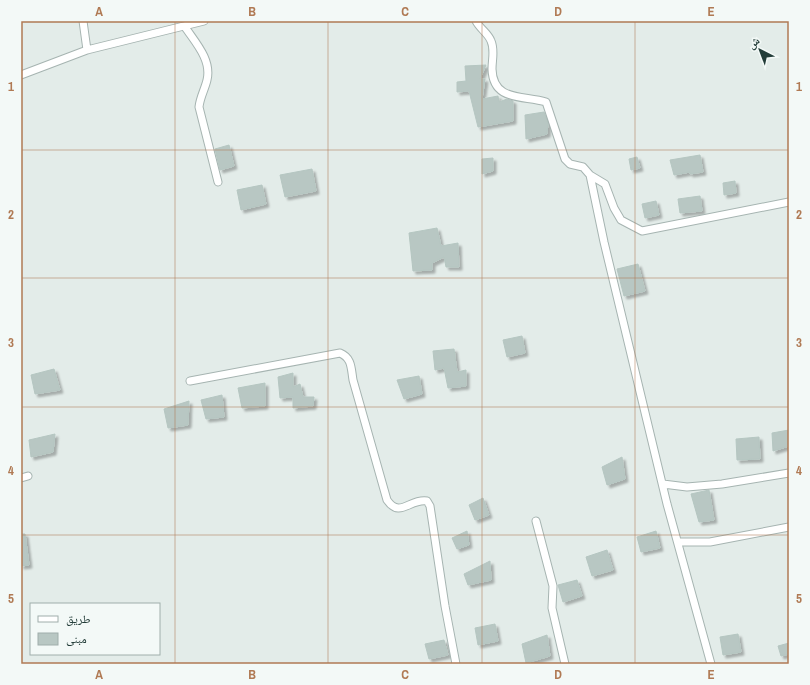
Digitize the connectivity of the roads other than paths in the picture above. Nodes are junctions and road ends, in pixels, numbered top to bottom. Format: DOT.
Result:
graph roads {
  1 [pos="83,21"];
  2 [pos="204,21"];
  3 [pos="476,21"];
  4 [pos="185,27"];
  5 [pos="87,50"];
  6 [pos="21,75"];
  7 [pos="590,175"];
  8 [pos="218,182"];
  9 [pos="789,202"];
  10 [pos="190,381"];
  11 [pos="789,473"];
  12 [pos="662,484"];
  13 [pos="536,521"];
  14 [pos="789,527"];
  15 [pos="678,542"];
  16 [pos="456,664"];
  17 [pos="565,664"];
  18 [pos="711,664"];
  1 -- 5 [label="street"];
  2 -- 4 [label="street"];
  3 -- 7 [label="street"];
  4 -- 5 [label="street"];
  4 -- 8 [label="street"];
  5 -- 6 [label="street"];
  7 -- 9 [label="street"];
  7 -- 12 [label="street"];
  10 -- 16 [label="street"];
  11 -- 12 [label="street"];
  12 -- 15 [label="street"];
  13 -- 17 [label="street"];
  14 -- 15 [label="street"];
  15 -- 18 [label="street"];
}
